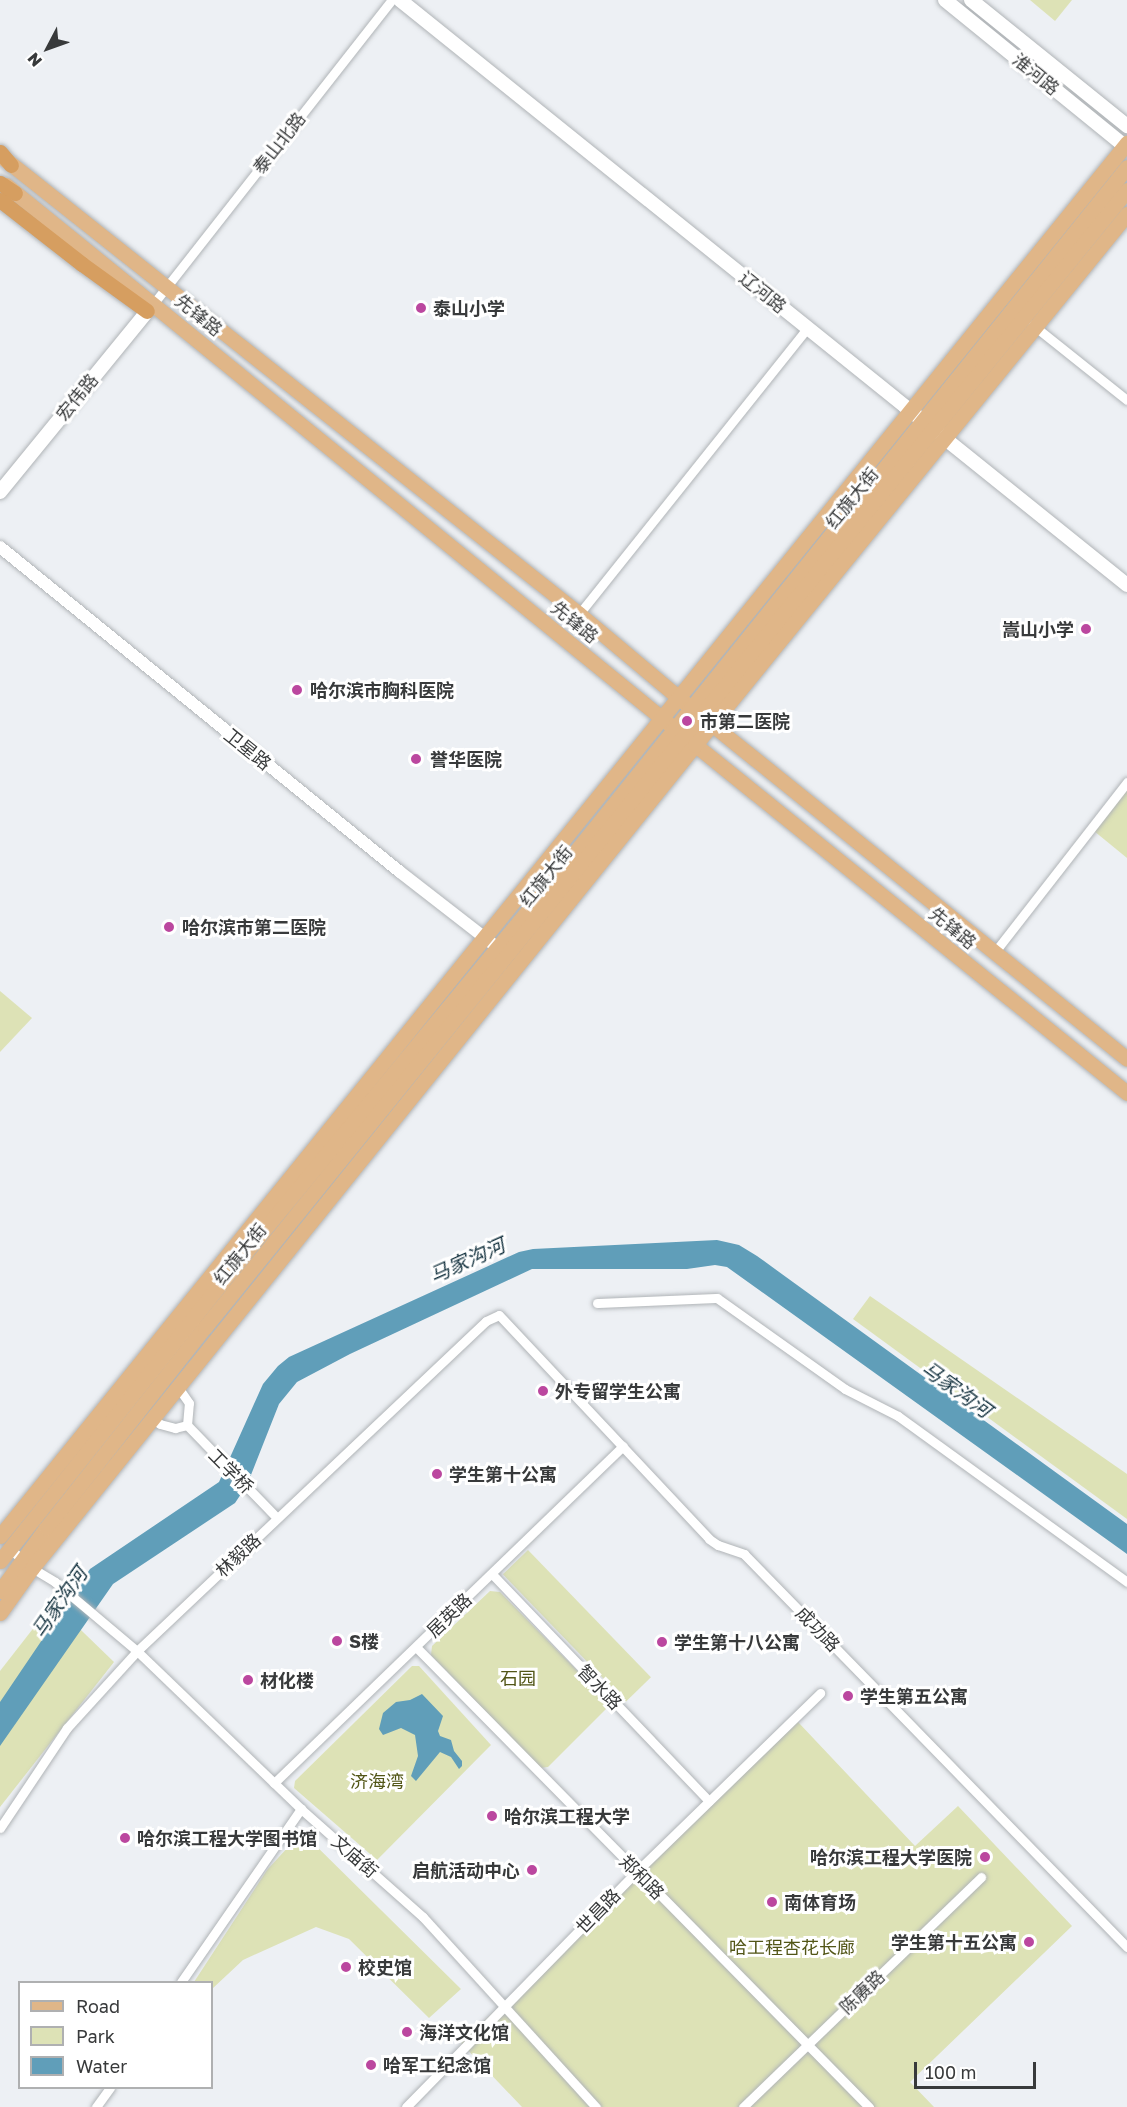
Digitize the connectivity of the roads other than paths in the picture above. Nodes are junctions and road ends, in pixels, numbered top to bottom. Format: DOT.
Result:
graph roads {
  1 [pos="392,0"];
  2 [pos="400,0"];
  3 [pos="410,0"];
  4 [pos="945,0"];
  5 [pos="971,0"];
  6 [pos="1127,126"];
  7 [pos="1126,146"];
  8 [pos="4,158"];
  9 [pos="1127,167"];
  10 [pos="0,181"];
  11 [pos="1127,190"];
  12 [pos="15,193"];
  13 [pos="0,200"];
  14 [pos="1127,214"];
  15 [pos="166,286"];
  16 [pos="150,307"];
  17 [pos="1030,323"];
  18 [pos="807,327"];
  19 [pos="1127,400"];
  20 [pos="925,417"];
  21 [pos="948,436"];
  22 [pos="0,492"];
  23 [pos="0,547"];
  24 [pos="1127,577"];
  25 [pos="1127,585"];
  26 [pos="579,614"];
  27 [pos="695,711"];
  28 [pos="679,732"];
  29 [pos="1127,782"];
  30 [pos="492,942"];
  31 [pos="994,954"];
  32 [pos="1127,1059"];
  33 [pos="1127,1093"];
  34 [pos="597,1303"];
  35 [pos="505,1320"];
  36 [pos="178,1387"];
  37 [pos="152,1419"];
  38 [pos="187,1425"];
  39 [pos="623,1446"];
  40 [pos="277,1518"];
  41 [pos="2,1547"];
  42 [pos="27,1564"];
  43 [pos="492,1574"];
  44 [pos="1127,1582"];
  45 [pos="0,1591"];
  46 [pos="0,1613"];
  47 [pos="416,1647"];
  48 [pos="137,1651"];
  49 [pos="820,1694"];
  50 [pos="274,1783"];
  51 [pos="709,1801"];
  52 [pos="301,1809"];
  53 [pos="0,1828"];
  54 [pos="637,1872"];
  55 [pos="981,1877"];
  56 [pos="1127,1947"];
  57 [pos="182,1981"];
  58 [pos="505,2007"];
  59 [pos="808,2044"];
  60 [pos="109,2089"];
  61 [pos="96,2107"];
  62 [pos="406,2107"];
  63 [pos="596,2107"];
  64 [pos="743,2107"];
  65 [pos="869,2107"];
  1 -- 15 [label="street, 泰山北路"];
  2 -- 18 [label="main road, 辽河路"];
  3 -- 20 [label="main road, 辽河路"];
  4 -- 7 [label="main road, 淮河路"];
  5 -- 6 [label="main road, 淮河路"];
  7 -- 20 [label="main road, 红旗大街"];
  8 -- 15 [label="main road, 先锋路"];
  9 -- 20 [label="main road, 红旗大街"];
  10 -- 12 [label="highway"];
  11 -- 17 [label="main road, 红旗大街"];
  12 -- 16 [label="main road, 先锋路"];
  13 -- 16 [label="highway"];
  14 -- 17 [label="main road, 红旗大街"];
  15 -- 16 [label="street, 泰山北路"];
  15 -- 26 [label="main road, 先锋路"];
  16 -- 22 [label="main road, 宏伟路"];
  16 -- 28 [label="main road, 先锋路"];
  17 -- 19 [label="street"];
  17 -- 20 [label="main road, 红旗大街"];
  17 -- 21 [label="main road, 红旗大街"];
  18 -- 20 [label="main road, 辽河路"];
  18 -- 26 [label="street"];
  20 -- 21 [label="main road, 辽河路"];
  20 -- 27 [label="main road, 红旗大街"];
  20 -- 27 [label="main road, 红旗大街"];
  21 -- 24 [label="main road, 辽河路"];
  21 -- 25 [label="main road, 辽河路"];
  21 -- 27 [label="main road, 红旗大街"];
  23 -- 30 [label="street, 卫星路"];
  26 -- 27 [label="main road, 先锋路"];
  27 -- 28 [label="main road, 红旗大街"];
  27 -- 28 [label="main road, 红旗大街"];
  27 -- 31 [label="main road, 先锋路"];
  28 -- 30 [label="main road, 红旗大街"];
  28 -- 33 [label="main road, 先锋路"];
  28 -- 36 [label="main road, 红旗大街"];
  28 -- 42 [label="main road, 红旗大街"];
  29 -- 31 [label="street"];
  30 -- 41 [label="main road, 红旗大街"];
  31 -- 32 [label="main road, 先锋路"];
  34 -- 44 [label="street"];
  35 -- 39 [label="street, 成功路"];
  35 -- 40 [label="street, 林毅路"];
  36 -- 37 [label="main road, 红旗大街"];
  36 -- 38 [label="street"];
  37 -- 38 [label="street"];
  37 -- 42 [label="main road, 红旗大街"];
  38 -- 40 [label="street, 工学桥"];
  39 -- 43 [label="street, 居英路"];
  39 -- 56 [label="street, 成功路"];
  40 -- 48 [label="street, 林毅路"];
  41 -- 42 [label="street"];
  42 -- 45 [label="main road, 红旗大街"];
  42 -- 46 [label="main road, 红旗大街"];
  42 -- 48 [label="street, 文庙街"];
  43 -- 47 [label="street, 居英路"];
  43 -- 51 [label="street, 智水路"];
  47 -- 50 [label="street, 居英路"];
  47 -- 54 [label="street, 郑和路"];
  48 -- 50 [label="street, 文庙街"];
  48 -- 53 [label="street, 林毅路"];
  49 -- 51 [label="street, 世昌路"];
  50 -- 52 [label="street, 文庙街"];
  51 -- 54 [label="street, 世昌路"];
  52 -- 57 [label="street"];
  52 -- 58 [label="street, 文庙街"];
  54 -- 58 [label="street, 世昌路"];
  54 -- 59 [label="street, 郑和路"];
  55 -- 59 [label="street, 陈赓路"];
  58 -- 62 [label="street, 世昌路"];
  58 -- 63 [label="street, 文庙街"];
  59 -- 64 [label="street, 陈赓路"];
  59 -- 65 [label="street, 郑和路"];
  60 -- 61 [label="street"];
}
